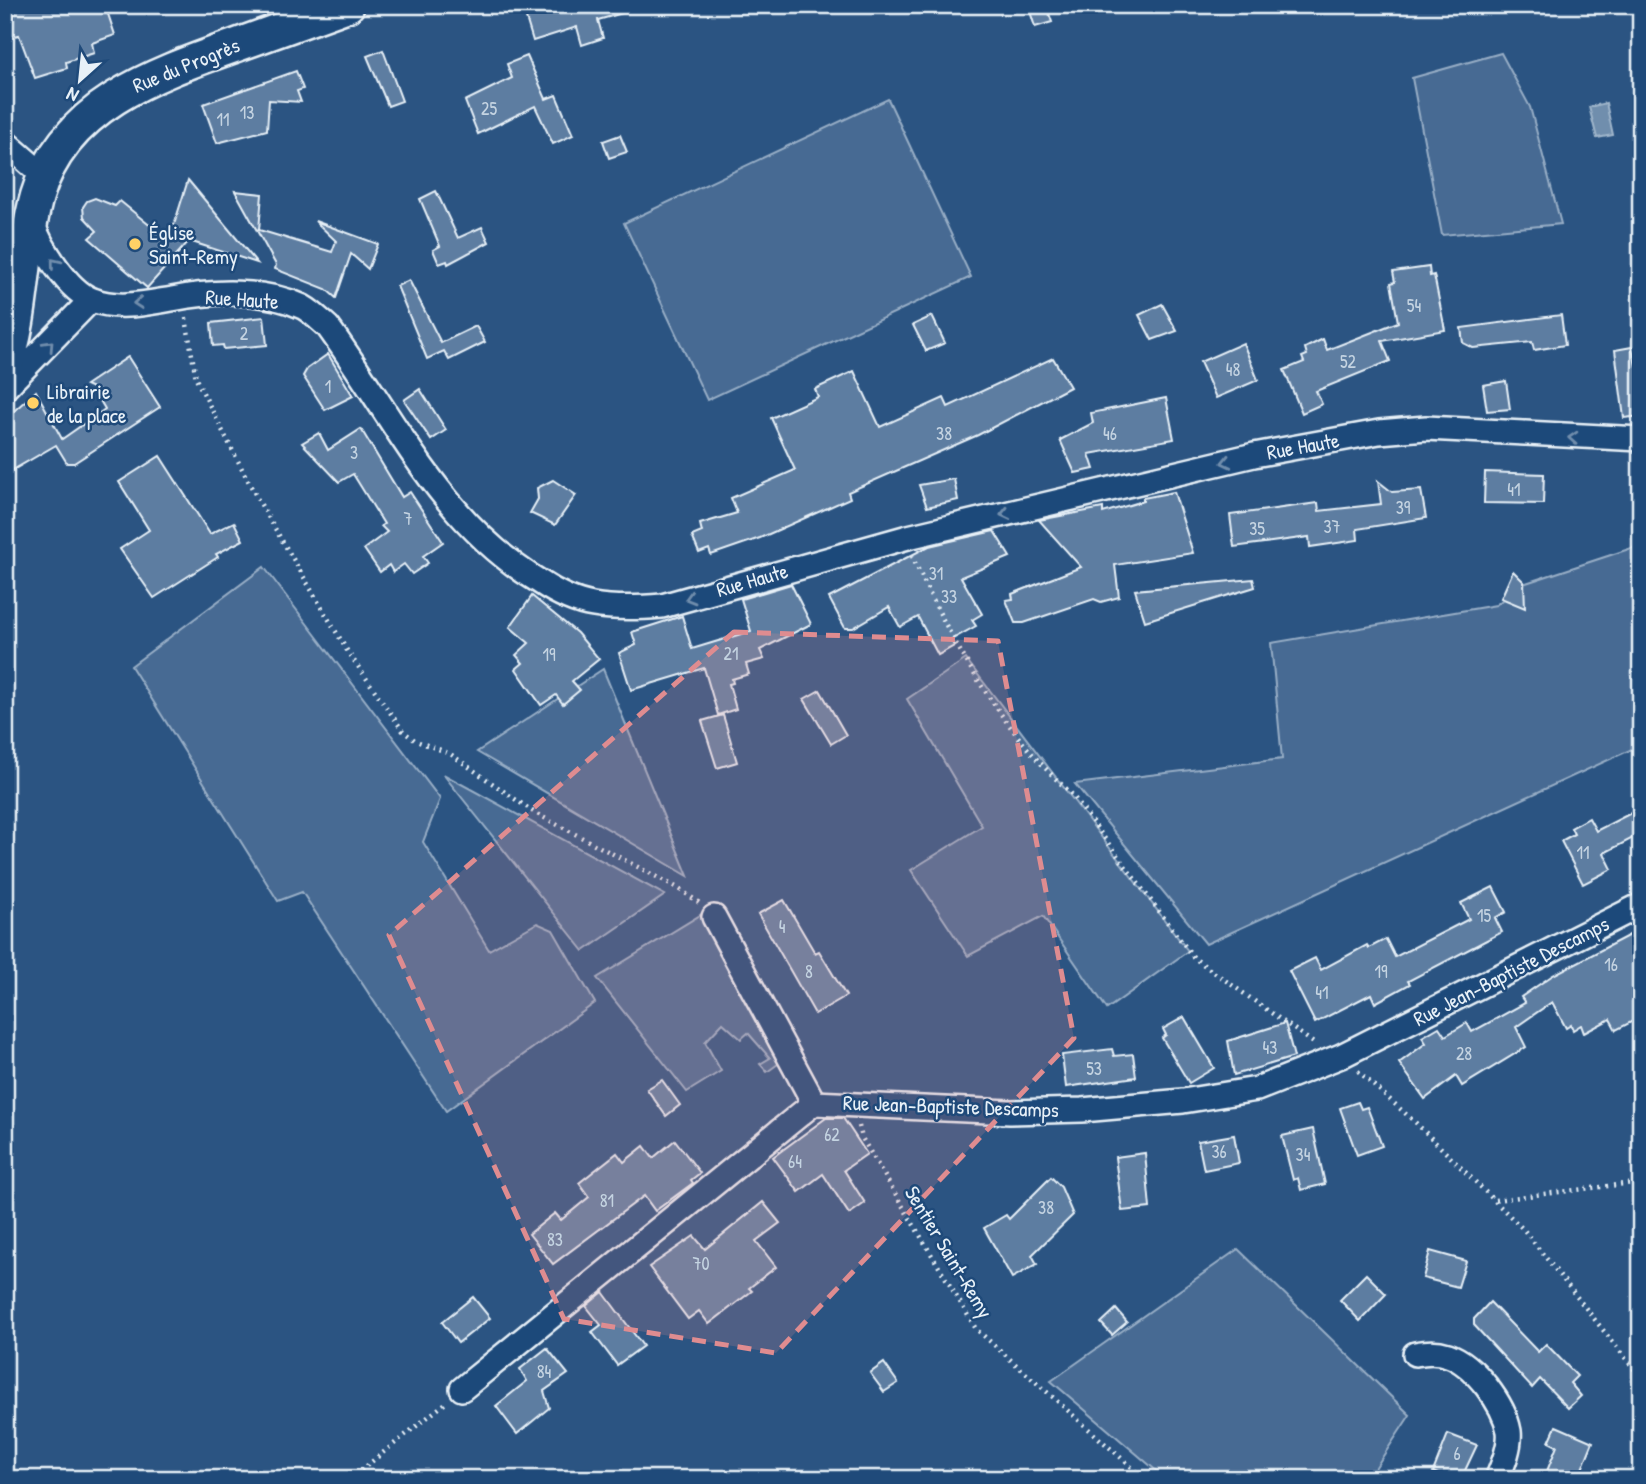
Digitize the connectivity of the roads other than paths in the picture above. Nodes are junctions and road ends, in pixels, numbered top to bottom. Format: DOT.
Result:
graph roads {
  1 [pos="348,5"];
  2 [pos="5,142"];
  3 [pos="44,177"];
  4 [pos="31,219"];
  5 [pos="91,300"];
  6 [pos="5,369"];
  7 [pos="5,388"];
  8 [pos="1641,439"];
  9 [pos="1641,905"];
  10 [pos="714,917"];
  11 [pos="814,1103"];
  12 [pos="1415,1354"];
  13 [pos="462,1389"];
  14 [pos="1497,1479"];
  1 -- 3 [label="main road, Rue du Progrès"];
  2 -- 3 [label="street"];
  3 -- 4 [label="main road, Rue du Progrès"];
  5 -- 4 [label="street, one-way"];
  4 -- 6 [label="main road, Rue du Progrès"];
  7 -- 5 [label="street, one-way"];
  8 -- 5 [label="street, Rue Haute, one-way"];
  9 -- 11 [label="street, Rue Jean-Baptiste Descamps"];
  10 -- 11 [label="street"];
  11 -- 13 [label="street, Rue Jean-Baptiste Descamps"];
  12 -- 14 [label="street"];
}
